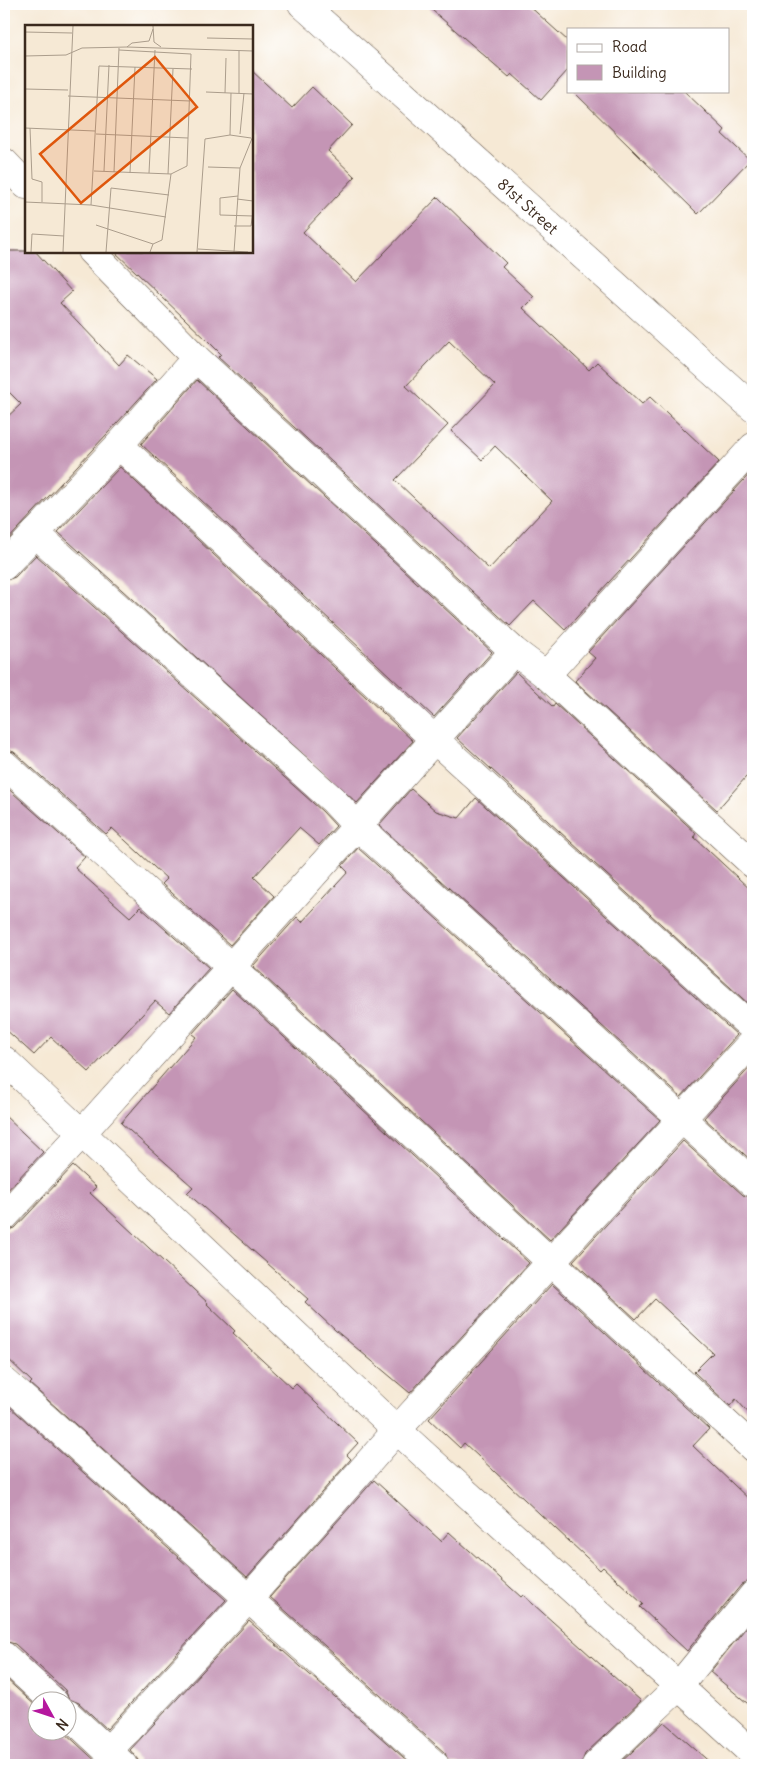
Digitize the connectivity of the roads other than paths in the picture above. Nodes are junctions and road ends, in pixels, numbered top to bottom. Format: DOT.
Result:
graph roads {
  1 [pos="302,4"];
  2 [pos="4,162"];
  3 [pos="25,184"];
  4 [pos="92,252"];
  5 [pos="196,358"];
  6 [pos="753,408"];
  7 [pos="119,445"];
  8 [pos="753,447"];
  9 [pos="35,533"];
  10 [pos="4,566"];
  11 [pos="514,651"];
  12 [pos="546,675"];
  13 [pos="434,739"];
  14 [pos="4,764"];
  15 [pos="356,825"];
  16 [pos="753,864"];
  17 [pos="230,966"];
  18 [pos="753,1026"];
  19 [pos="753,1041"];
  20 [pos="4,1060"];
  21 [pos="683,1118"];
  22 [pos="82,1133"];
  23 [pos="753,1183"];
  24 [pos="4,1216"];
  25 [pos="552,1262"];
  26 [pos="4,1381"];
  27 [pos="397,1430"];
  28 [pos="753,1448"];
  29 [pos="753,1595"];
  30 [pos="249,1598"];
  31 [pos="4,1656"];
  32 [pos="678,1687"];
  33 [pos="43,1692"];
  34 [pos="78,1723"];
  35 [pos="753,1754"];
  36 [pos="116,1758"];
  37 [pos="435,1765"];
  38 [pos="596,1765"];
  1 -- 6 [label="street, 81st Street"];
  2 -- 3 [label="street"];
  4 -- 5 [label="street"];
  5 -- 7 [label="street"];
  5 -- 11 [label="street"];
  7 -- 9 [label="street"];
  7 -- 13 [label="street"];
  8 -- 12 [label="street"];
  9 -- 10 [label="street"];
  9 -- 15 [label="street"];
  11 -- 12 [label="street"];
  11 -- 13 [label="street"];
  12 -- 16 [label="street"];
  13 -- 15 [label="street"];
  13 -- 18 [label="street"];
  14 -- 17 [label="street"];
  15 -- 17 [label="street"];
  15 -- 21 [label="street"];
  17 -- 22 [label="street"];
  17 -- 25 [label="street"];
  19 -- 21 [label="street"];
  20 -- 22 [label="street"];
  21 -- 23 [label="street"];
  21 -- 25 [label="street"];
  22 -- 24 [label="street"];
  22 -- 27 [label="street"];
  25 -- 27 [label="street"];
  25 -- 28 [label="street"];
  26 -- 30 [label="street"];
  27 -- 30 [label="street"];
  27 -- 32 [label="street"];
  29 -- 32 [label="street"];
  30 -- 36 [label="street"];
  30 -- 37 [label="street"];
  31 -- 33 [label="street"];
  32 -- 35 [label="street"];
  32 -- 38 [label="street"];
  34 -- 36 [label="street"];
}
